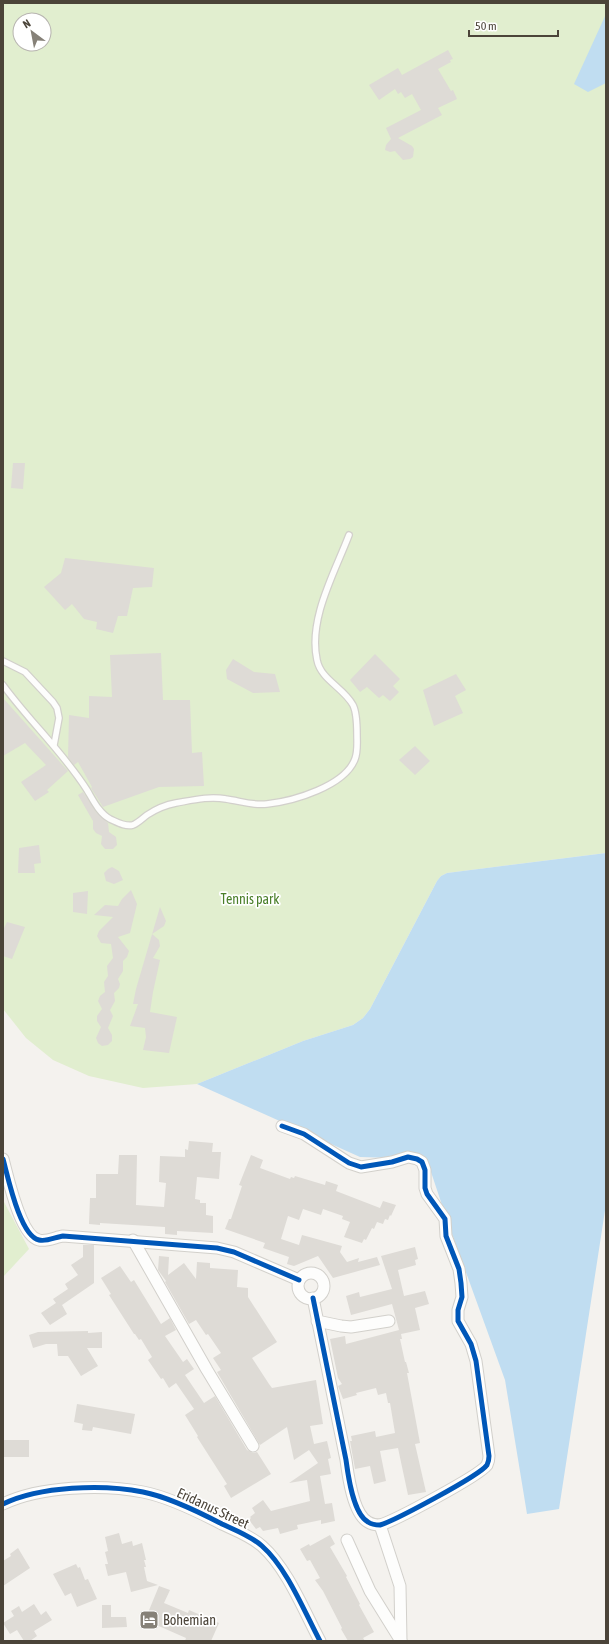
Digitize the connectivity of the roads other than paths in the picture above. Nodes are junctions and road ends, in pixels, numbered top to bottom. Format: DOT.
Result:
graph roads {
  1 [pos="349,535"];
  2 [pos="3,661"];
  3 [pos="3,686"];
  4 [pos="54,745"];
  5 [pos="282,1126"];
  6 [pos="3,1159"];
  7 [pos="133,1240"];
  8 [pos="299,1280"];
  9 [pos="313,1298"];
  10 [pos="317,1321"];
  11 [pos="389,1321"];
  12 [pos="253,1446"];
  13 [pos="3,1504"];
  14 [pos="380,1524"];
  15 [pos="346,1540"];
  16 [pos="320,1641"];
  17 [pos="401,1641"];
  1 -- 4 [label="lane"];
  2 -- 4 [label="lane"];
  3 -- 4 [label="lane"];
  5 -- 14 [label="street"];
  6 -- 7 [label="street"];
  7 -- 8 [label="street"];
  7 -- 12 [label="street"];
  8 -- 9 [label="street"];
  8 -- 9 [label="street"];
  9 -- 10 [label="street"];
  10 -- 11 [label="street"];
  10 -- 14 [label="street"];
  13 -- 16 [label="street, Eridanus Street"];
  14 -- 17 [label="street"];
  15 -- 17 [label="street"];
}
